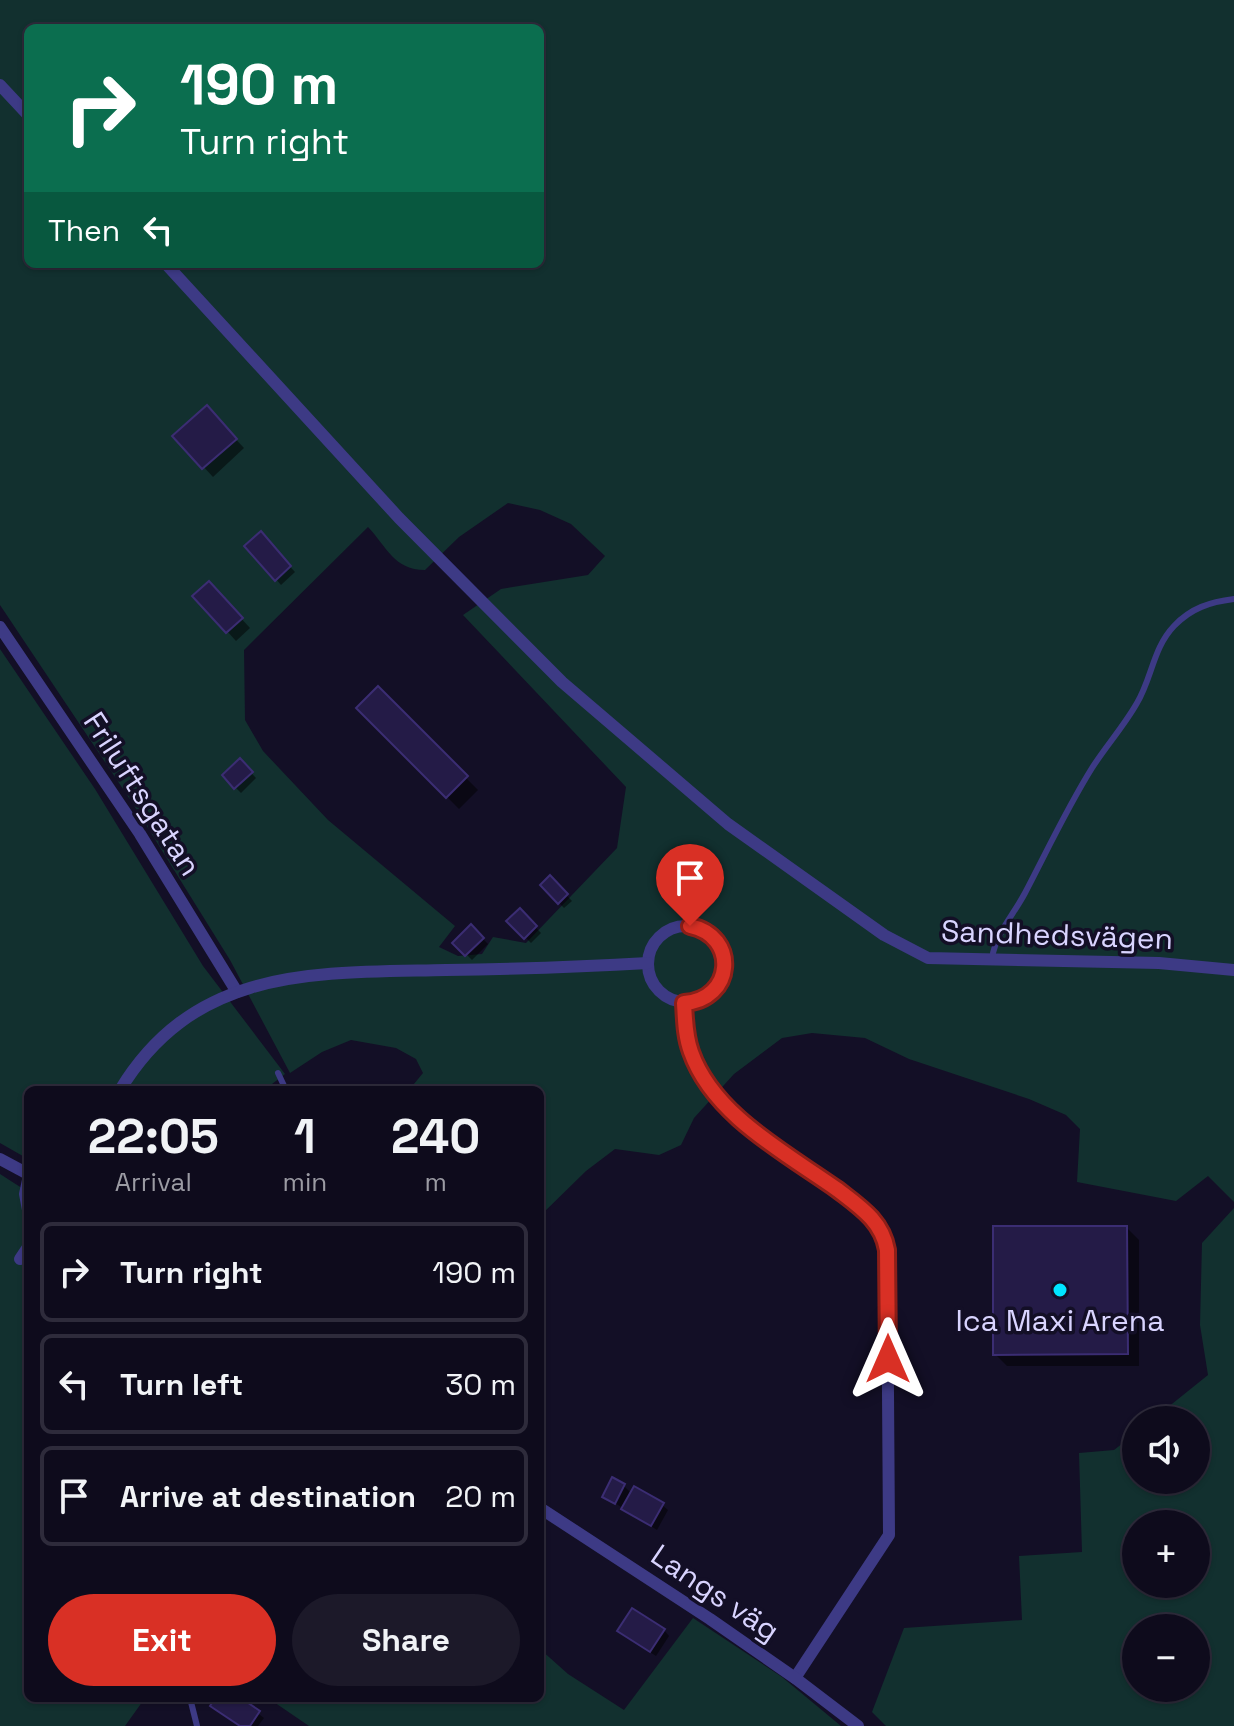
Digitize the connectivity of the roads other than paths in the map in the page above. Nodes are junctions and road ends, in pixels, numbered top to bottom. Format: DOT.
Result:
graph roads {
  1 [pos="0,85"];
  2 [pos="24,111"];
  3 [pos="170,268"];
  4 [pos="1234,599"];
  5 [pos="0,627"];
  6 [pos="992,960"];
  7 [pos="648,963"];
  8 [pos="1234,970"];
  9 [pos="237,992"];
  10 [pos="684,1003"];
  11 [pos="278,1073"];
  12 [pos="123,1086"];
  13 [pos="284,1086"];
  14 [pos="0,1159"];
  15 [pos="24,1174"];
  16 [pos="24,1253"];
  17 [pos="20,1259"];
  18 [pos="544,1511"];
  19 [pos="795,1678"];
  20 [pos="191,1702"];
  21 [pos="197,1726"];
  22 [pos="858,1726"];
  1 -- 2 [label="street"];
  3 -- 6 [label="street, Sandhedsvägen"];
  4 -- 6 [label="lane"];
  5 -- 9 [label="street, Friluftsgatan"];
  6 -- 8 [label="street, Sandhedsvägen"];
  7 -- 9 [label="street"];
  7 -- 10 [label="street"];
  7 -- 10 [label="street"];
  9 -- 12 [label="street"];
  10 -- 19 [label="street"];
  11 -- 13 [label="lane"];
  14 -- 15 [label="street"];
  16 -- 17 [label="street"];
  18 -- 19 [label="street, Langs väg"];
  19 -- 22 [label="street, Langs väg"];
  20 -- 21 [label="lane"];
}
